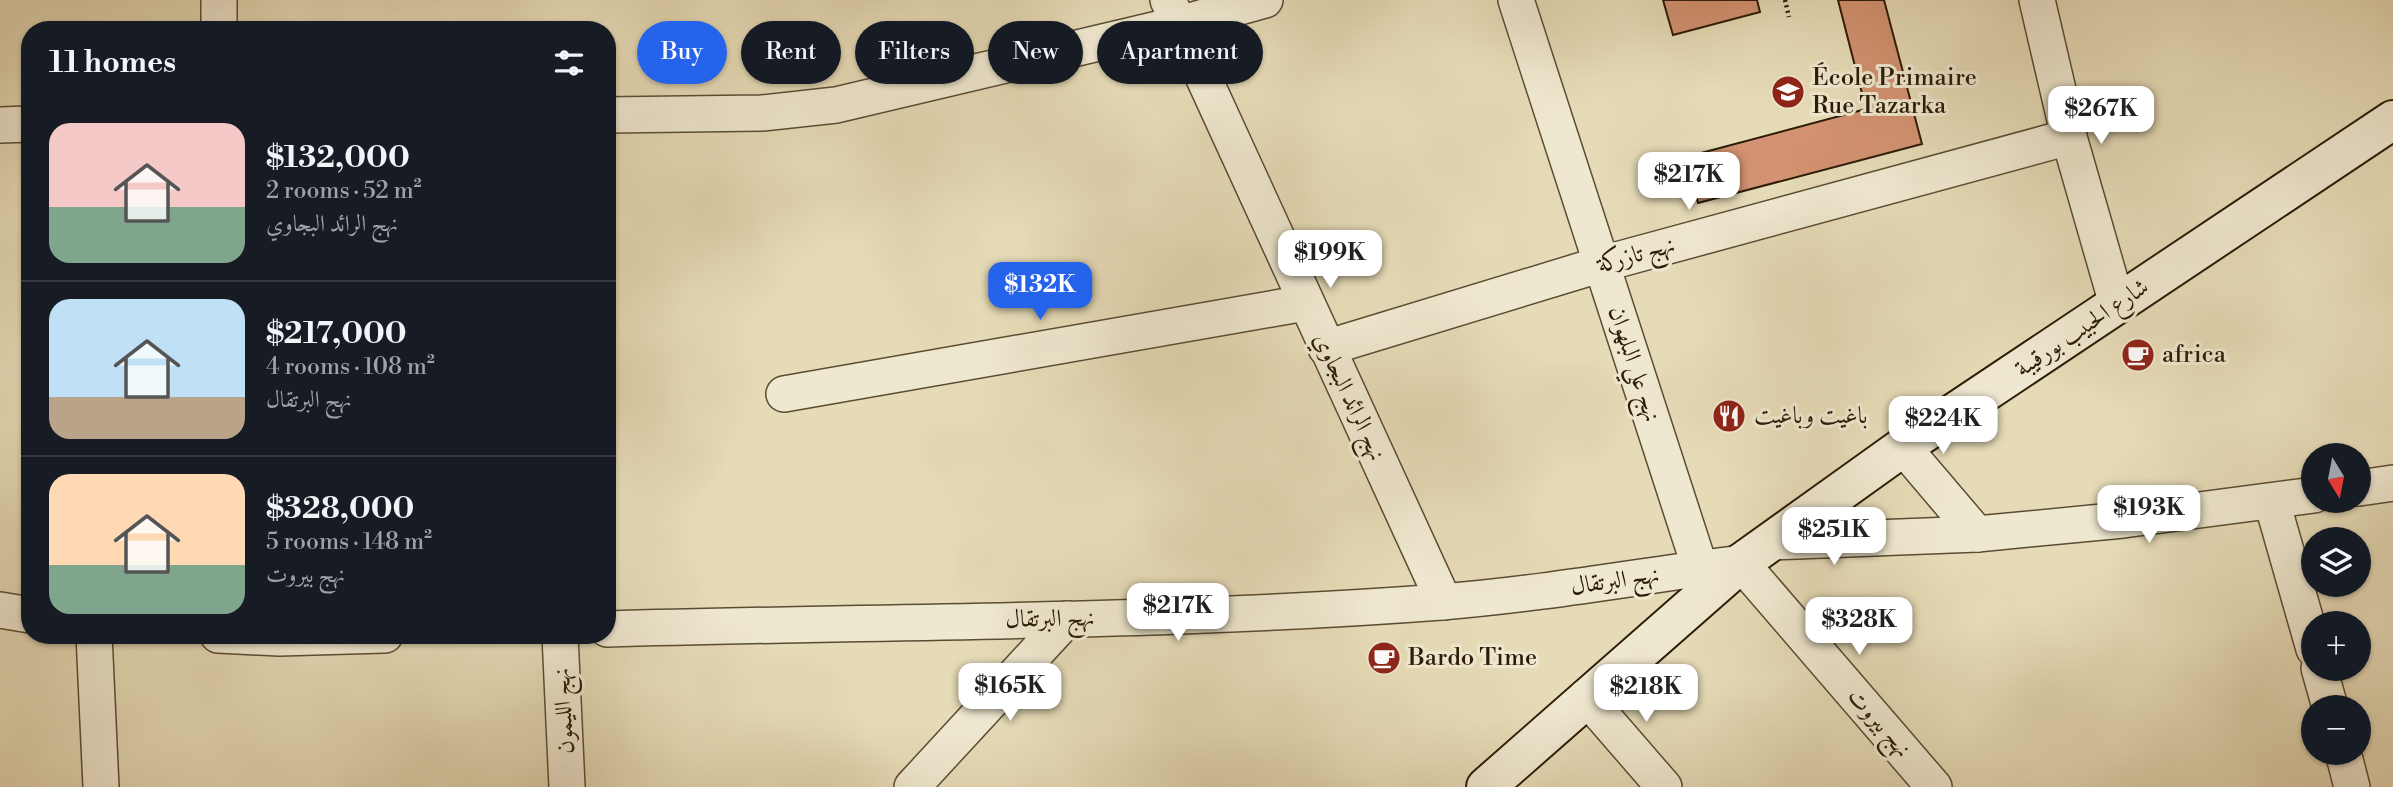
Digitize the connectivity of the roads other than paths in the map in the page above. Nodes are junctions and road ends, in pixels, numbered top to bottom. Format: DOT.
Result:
graph roads {
  1 [pos="219,0"];
  2 [pos="1265,0"];
  3 [pos="1516,0"];
  4 [pos="2037,0"];
  5 [pos="1174,12"];
  6 [pos="219,21"];
  7 [pos="616,115"];
  8 [pos="2393,120"];
  9 [pos="21,124"];
  10 [pos="0,125"];
  11 [pos="2069,137"];
  12 [pos="1602,264"];
  13 [pos="1305,303"];
  14 [pos="2118,304"];
  15 [pos="1326,348"];
  16 [pos="784,394"];
  17 [pos="1903,447"];
  18 [pos="2393,483"];
  19 [pos="2371,486"];
  20 [pos="2301,497"];
  21 [pos="2272,502"];
  22 [pos="1977,534"];
  23 [pos="1757,552"];
  24 [pos="1700,568"];
  25 [pos="1444,602"];
  26 [pos="0,610"];
  27 [pos="2303,611"];
  28 [pos="21,614"];
  29 [pos="1067,619"];
  30 [pos="616,629"];
  31 [pos="94,644"];
  32 [pos="560,644"];
  33 [pos="1586,697"];
  34 [pos="2346,765"];
  35 [pos="101,787"];
  36 [pos="567,787"];
  37 [pos="912,787"];
  38 [pos="1486,787"];
  39 [pos="1664,787"];
  40 [pos="1934,787"];
  41 [pos="2352,787"];
  1 -- 6 [label="street"];
  2 -- 5 [label="street"];
  3 -- 12 [label="street, نهج علي البلهوان"];
  4 -- 11 [label="street"];
  5 -- 7 [label="street"];
  5 -- 13 [label="street, نهج الرائد البجاوي"];
  8 -- 14 [label="street, شارع الحبيب بورقيبة"];
  9 -- 10 [label="street"];
  11 -- 12 [label="street, نهج تازركة"];
  11 -- 14 [label="street"];
  12 -- 15 [label="street, نهج تازركة"];
  12 -- 24 [label="street, نهج علي البلهوان"];
  13 -- 15 [label="street, نهج الرائد البجاوي"];
  13 -- 16 [label="street"];
  14 -- 17 [label="street, شارع الحبيب بورقيبة"];
  15 -- 25 [label="street, نهج الرائد البجاوي"];
  17 -- 22 [label="street"];
  17 -- 23 [label="street, شارع الحبيب بورقيبة"];
  18 -- 19 [label="street"];
  20 -- 21 [label="street, نهج البرتقال"];
  21 -- 22 [label="street, نهج البرتقال"];
  21 -- 27 [label="street"];
  22 -- 23 [label="street, نهج البرتقال"];
  23 -- 24 [label="street, نهج البرتقال"];
  23 -- 33 [label="street, شارع الحبيب بورقيبة"];
  23 -- 40 [label="street, نهج بيروت"];
  24 -- 25 [label="street, نهج البرتقال"];
  25 -- 29 [label="street, نهج البرتقال"];
  26 -- 28 [label="street"];
  29 -- 30 [label="street, نهج البرتقال"];
  29 -- 37 [label="street"];
  31 -- 35 [label="street"];
  32 -- 36 [label="street, نهج الليمون"];
  33 -- 38 [label="street, شارع الحبيب بورقيبة"];
  33 -- 39 [label="street"];
  34 -- 41 [label="street"];
}
